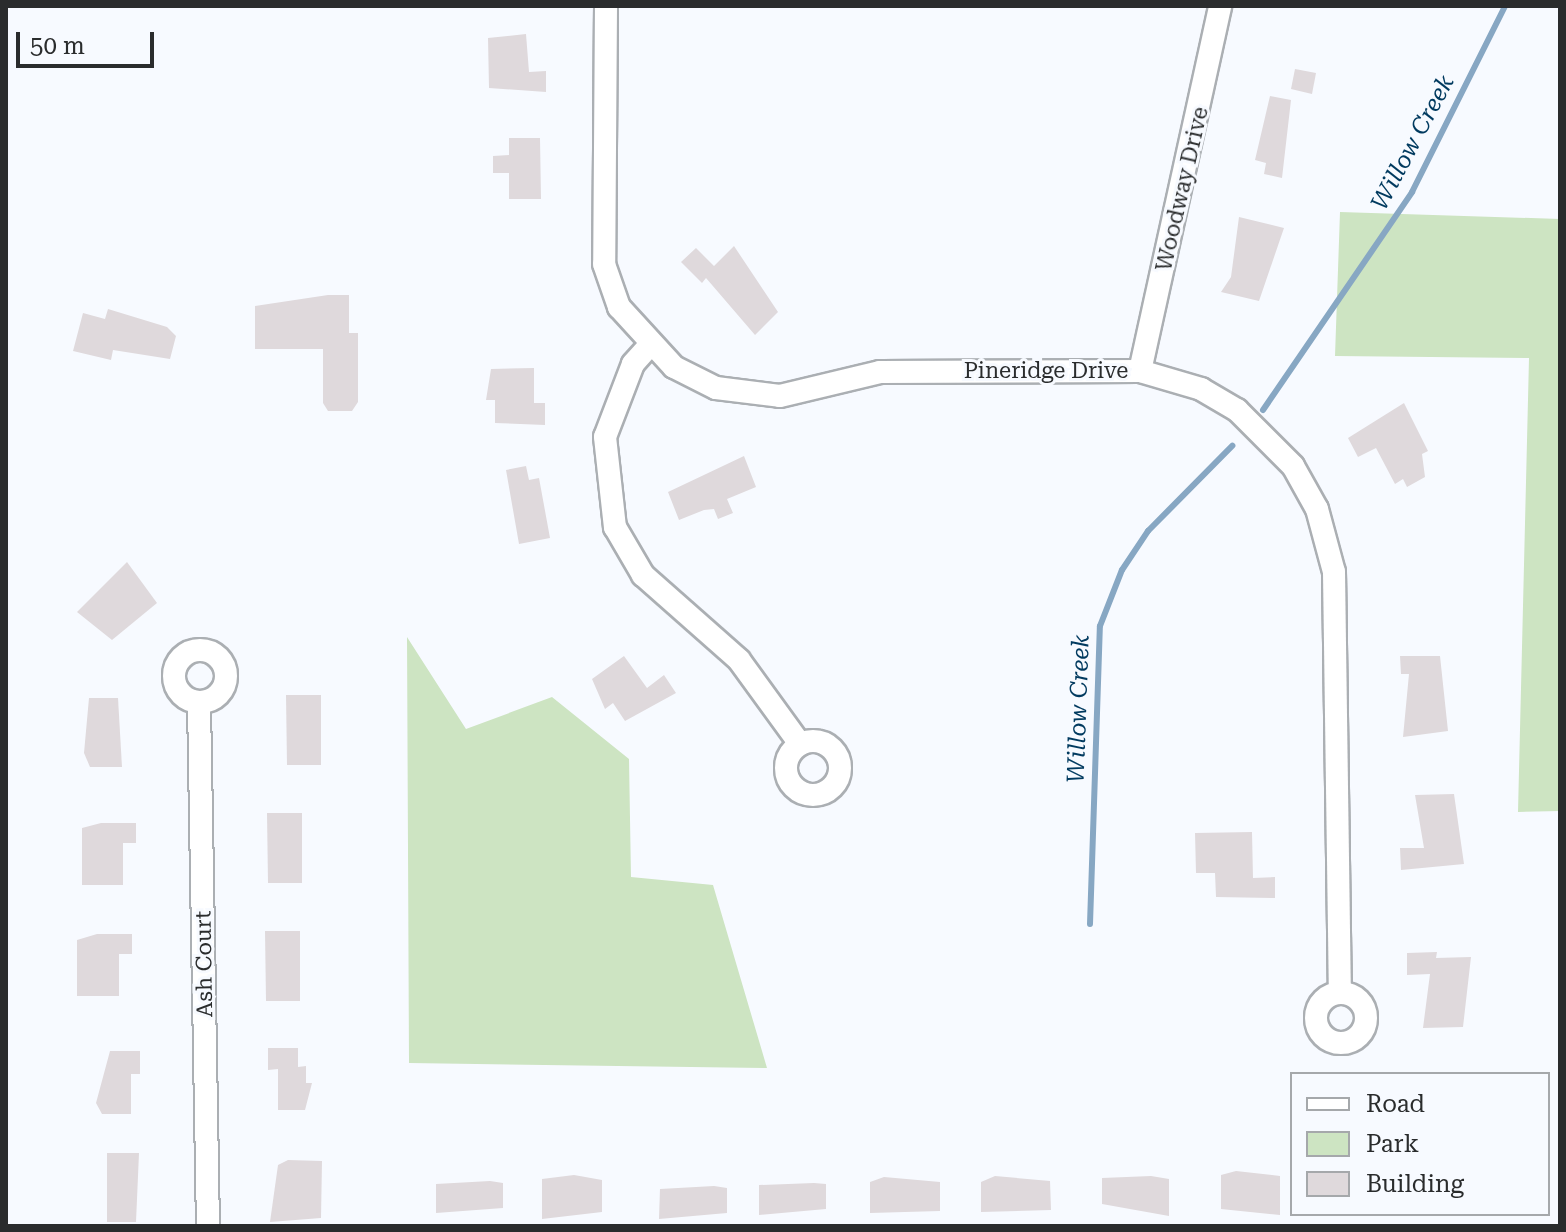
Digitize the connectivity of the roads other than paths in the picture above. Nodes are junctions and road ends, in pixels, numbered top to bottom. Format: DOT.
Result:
graph roads {
  1 [pos="606,6"];
  2 [pos="1220,6"];
  3 [pos="649,346"];
  4 [pos="1140,371"];
  5 [pos="199,702"];
  6 [pos="800,744"];
  7 [pos="1340,993"];
  8 [pos="208,1226"];
  1 -- 3 [label="street, Pineridge Drive"];
  2 -- 4 [label="street, Woodway Drive"];
  3 -- 4 [label="street, Pineridge Drive"];
  3 -- 6 [label="street"];
  4 -- 7 [label="street, Pineridge Drive"];
  5 -- 8 [label="street, Ash Court"];
}
